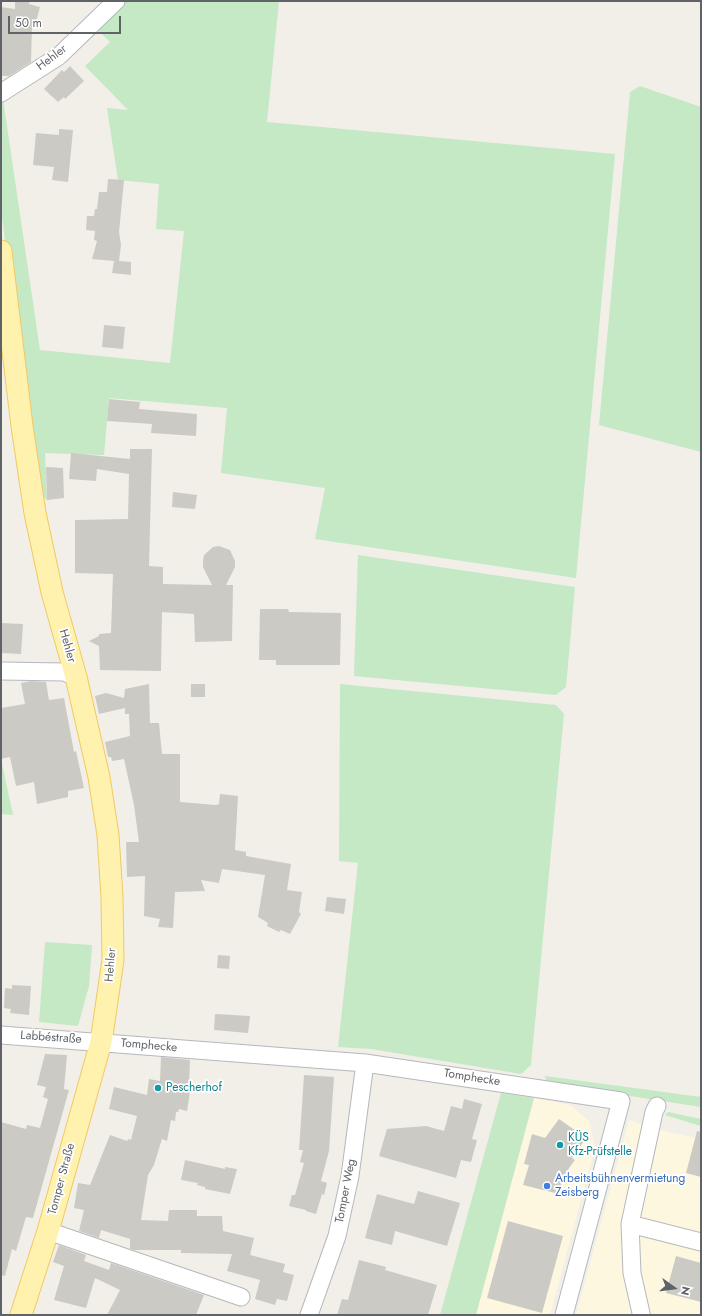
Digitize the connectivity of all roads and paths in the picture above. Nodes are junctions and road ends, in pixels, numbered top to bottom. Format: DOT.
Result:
graph roads {
  1 [pos="116,1"];
  2 [pos="1,93"];
  3 [pos="1,251"];
  4 [pos="1,671"];
  5 [pos="76,677"];
  6 [pos="1,1035"];
  7 [pos="101,1042"];
  8 [pos="365,1063"];
  9 [pos="657,1106"];
  10 [pos="630,1224"];
  11 [pos="48,1231"];
  12 [pos="701,1242"];
  13 [pos="241,1297"];
  14 [pos="641,1313"];
  15 [pos="21,1315"];
  16 [pos="309,1315"];
  17 [pos="564,1315"];
  1 -- 2 [label="street, Hehler"];
  3 -- 5 [label="main road, Hehler"];
  4 -- 5 [label="street"];
  5 -- 7 [label="main road, Hehler"];
  6 -- 7 [label="street, Labbéstraße"];
  7 -- 8 [label="street, Tomphecke"];
  7 -- 11 [label="main road, Tomper Straße"];
  8 -- 16 [label="street, Tomper Weg"];
  8 -- 17 [label="street, Tomphecke"];
  9 -- 10 [label="street"];
  10 -- 12 [label="street"];
  10 -- 14 [label="street"];
  11 -- 13 [label="street"];
  11 -- 15 [label="main road, Tomper Straße"];
}
